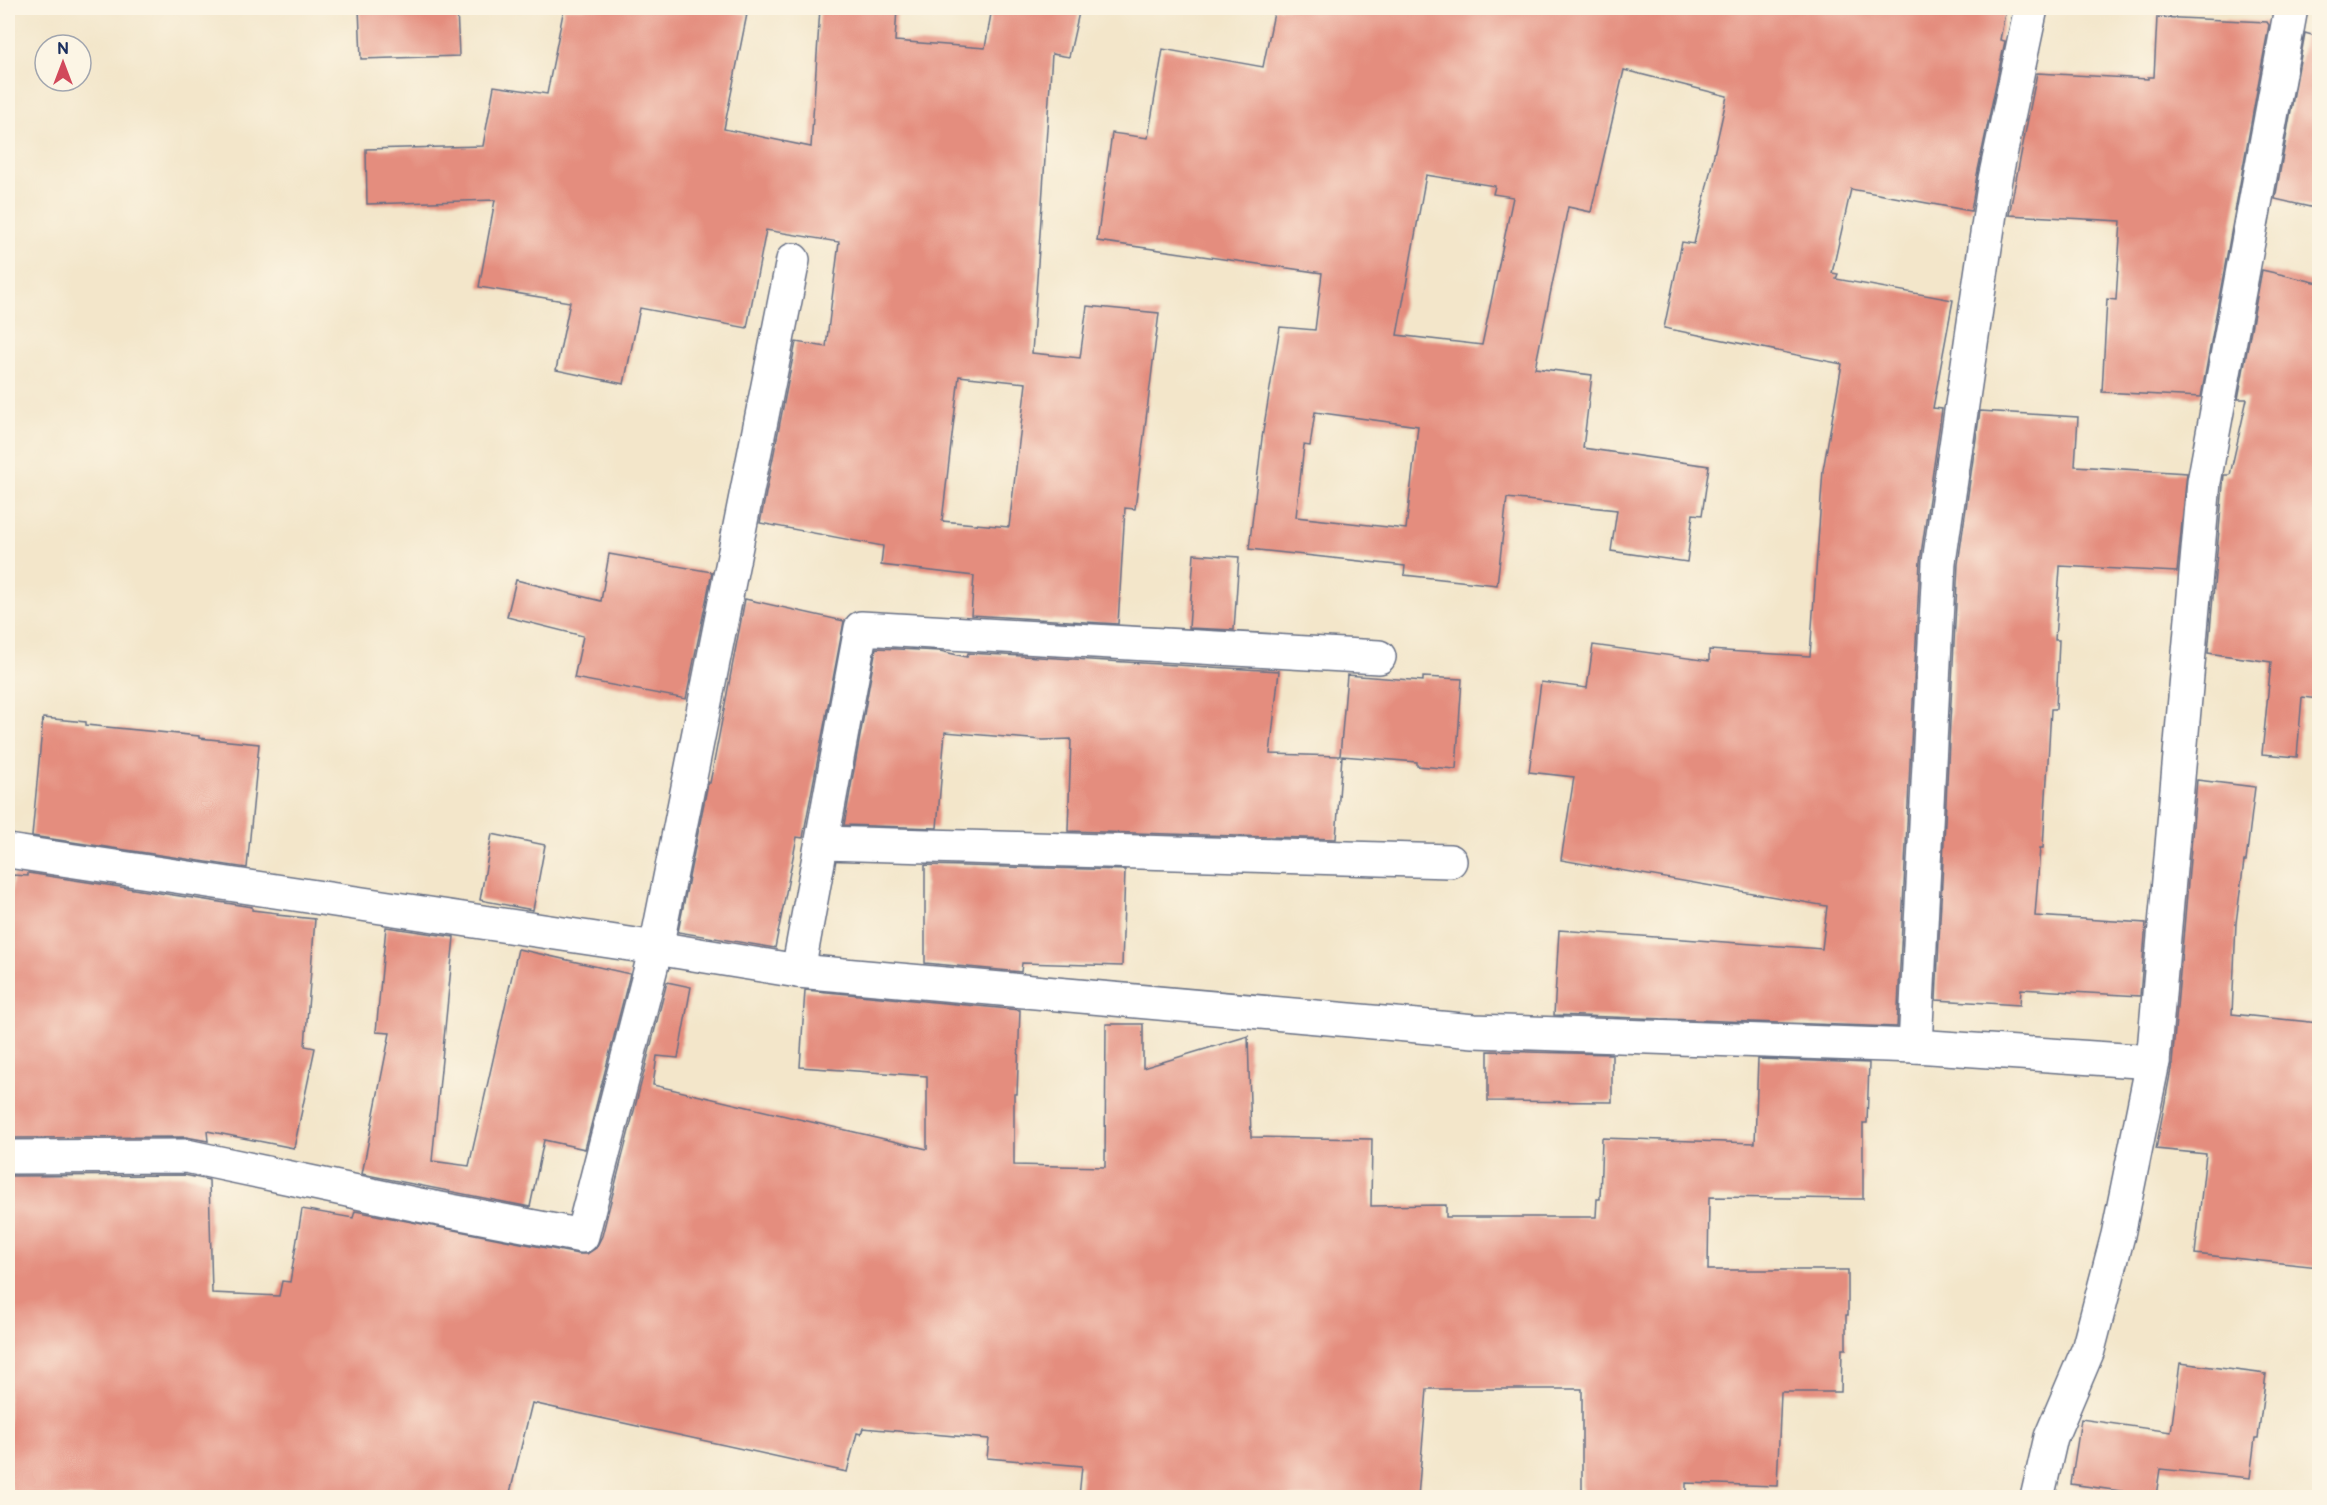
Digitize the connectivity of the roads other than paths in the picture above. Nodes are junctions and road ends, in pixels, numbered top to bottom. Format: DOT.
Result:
graph roads {
  1 [pos="2031,8"];
  2 [pos="2291,8"];
  3 [pos="793,260"];
  4 [pos="1379,657"];
  5 [pos="823,843"];
  6 [pos="8,850"];
  7 [pos="1450,861"];
  8 [pos="656,948"];
  9 [pos="798,971"];
  10 [pos="1915,1046"];
  11 [pos="2153,1062"];
  12 [pos="8,1157"];
  13 [pos="2037,1497"];
  1 -- 10 [label="street"];
  2 -- 11 [label="street"];
  3 -- 8 [label="street"];
  4 -- 5 [label="street"];
  5 -- 7 [label="street"];
  5 -- 9 [label="street"];
  6 -- 8 [label="street"];
  8 -- 9 [label="street"];
  8 -- 12 [label="street"];
  9 -- 10 [label="street"];
  10 -- 11 [label="street"];
  11 -- 13 [label="street"];
}
